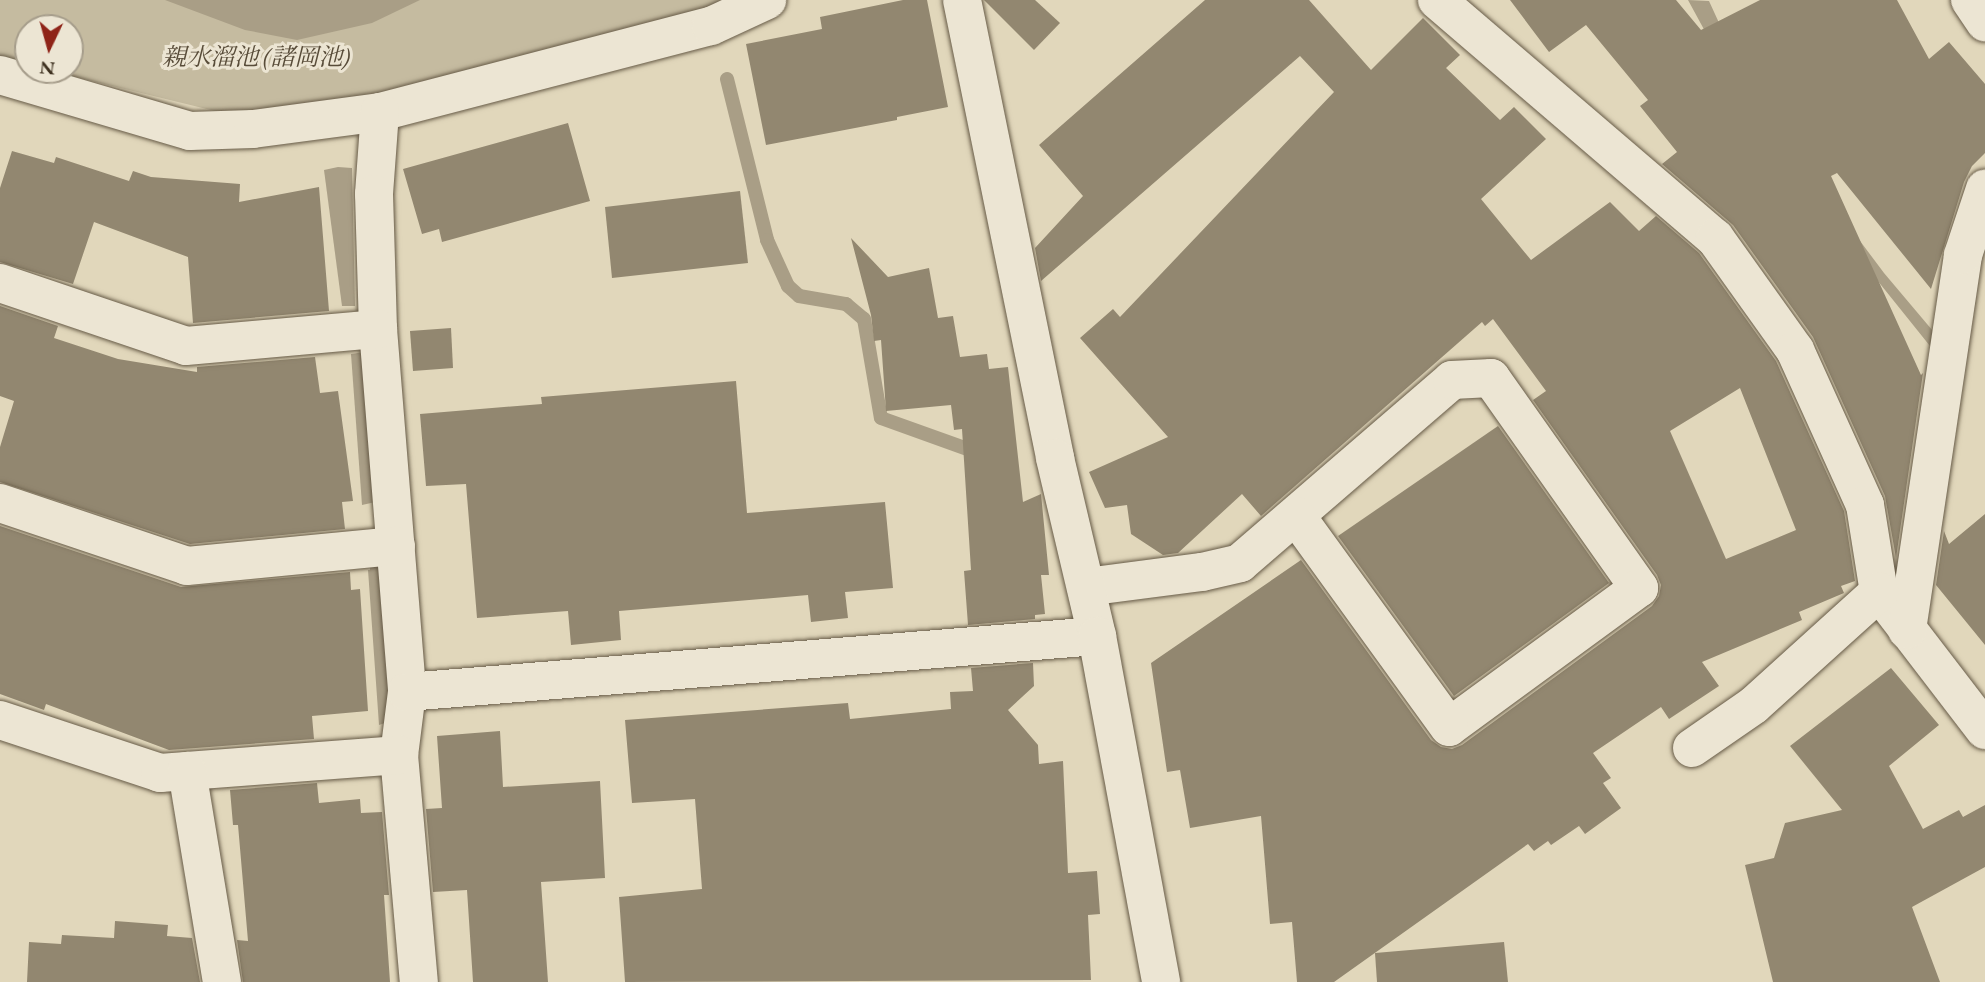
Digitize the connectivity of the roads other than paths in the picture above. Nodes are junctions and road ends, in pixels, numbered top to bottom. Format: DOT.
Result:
graph roads {
  1 [pos="767,0"];
  2 [pos="962,0"];
  3 [pos="1437,0"];
  4 [pos="1970,0"];
  5 [pos="1985,22"];
  6 [pos="0,75"];
  7 [pos="380,112"];
  8 [pos="1985,190"];
  9 [pos="0,283"];
  10 [pos="378,329"];
  11 [pos="0,503"];
  12 [pos="1296,516"];
  13 [pos="396,546"];
  14 [pos="1086,587"];
  15 [pos="1879,592"];
  16 [pos="1907,630"];
  17 [pos="1097,636"];
  18 [pos="407,692"];
  19 [pos="2,727"];
  20 [pos="1985,730"];
  21 [pos="1692,748"];
  22 [pos="400,755"];
  23 [pos="187,771"];
  24 [pos="222,982"];
  25 [pos="419,982"];
  26 [pos="1161,982"];
  1 -- 7 [label="street"];
  2 -- 14 [label="street"];
  3 -- 15 [label="street"];
  4 -- 5 [label="street"];
  6 -- 7 [label="street"];
  7 -- 10 [label="street"];
  8 -- 16 [label="street"];
  9 -- 10 [label="street"];
  10 -- 13 [label="street"];
  11 -- 13 [label="street"];
  12 -- 12 [label="street"];
  12 -- 14 [label="street"];
  13 -- 18 [label="street"];
  14 -- 17 [label="street"];
  15 -- 16 [label="street"];
  15 -- 21 [label="street"];
  16 -- 20 [label="street"];
  17 -- 18 [label="street"];
  17 -- 26 [label="street"];
  18 -- 22 [label="street"];
  19 -- 23 [label="street"];
  22 -- 23 [label="street"];
  22 -- 25 [label="street"];
  23 -- 24 [label="street"];
}
